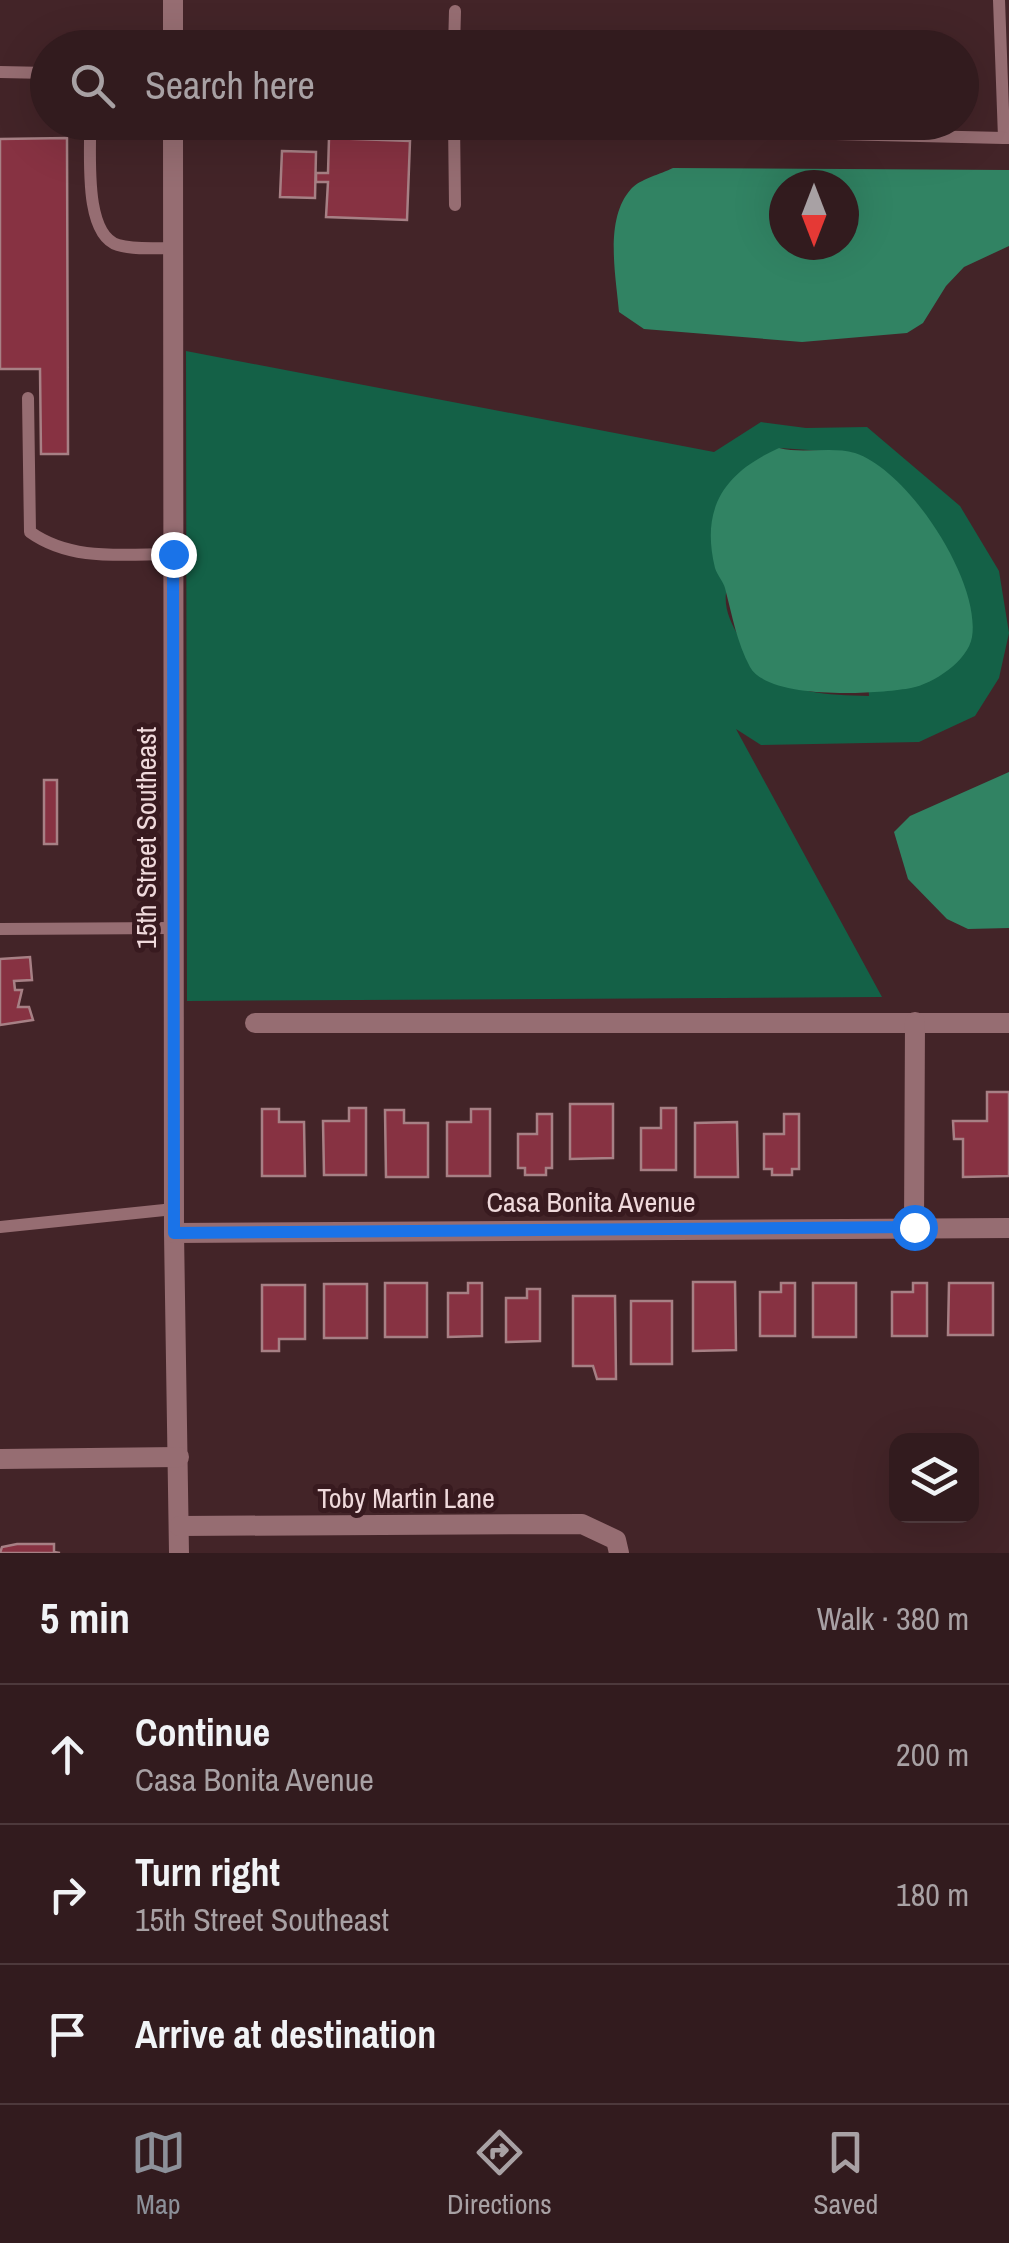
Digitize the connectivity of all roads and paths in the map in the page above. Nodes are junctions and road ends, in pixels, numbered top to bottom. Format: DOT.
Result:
graph roads {
  1 [pos="173,0"];
  2 [pos="999,0"];
  3 [pos="455,11"];
  4 [pos="173,30"];
  5 [pos="454,30"];
  6 [pos="0,72"];
  7 [pos="30,72"];
  8 [pos="979,137"];
  9 [pos="1007,138"];
  10 [pos="91,140"];
  11 [pos="173,140"];
  12 [pos="454,140"];
  13 [pos="455,204"];
  14 [pos="173,248"];
  15 [pos="28,398"];
  16 [pos="173,554"];
  17 [pos="173,928"];
  18 [pos="0,929"];
  19 [pos="916,1022"];
  20 [pos="1009,1022"];
  21 [pos="255,1023"];
  22 [pos="174,1209"];
  23 [pos="0,1227"];
  24 [pos="914,1227"];
  25 [pos="1009,1228"];
  26 [pos="174,1233"];
  27 [pos="179,1457"];
  28 [pos="0,1459"];
  29 [pos="179,1526"];
  30 [pos="179,1553"];
  31 [pos="620,1553"];
  1 -- 4 [label="street"];
  2 -- 9 [label="lane"];
  3 -- 5 [label="lane"];
  6 -- 7 [label="lane"];
  8 -- 9 [label="lane"];
  10 -- 14 [label="lane"];
  11 -- 14 [label="street, 15th Street Southeast"];
  12 -- 13 [label="lane"];
  14 -- 16 [label="street, 15th Street Southeast"];
  15 -- 16 [label="lane"];
  16 -- 17 [label="street, 15th Street Southeast"];
  17 -- 18 [label="lane"];
  17 -- 22 [label="street, 15th Street Southeast"];
  19 -- 20 [label="street"];
  19 -- 21 [label="street"];
  19 -- 24 [label="street"];
  22 -- 23 [label="lane"];
  22 -- 26 [label="street, 15th Street Southeast"];
  24 -- 25 [label="street, Casa Bonita Avenue"];
  24 -- 26 [label="street, Casa Bonita Avenue"];
  26 -- 27 [label="street, 15th Street Southeast"];
  27 -- 28 [label="street"];
  27 -- 29 [label="street, 15th Street Southeast"];
  29 -- 30 [label="street, 15th Street Southeast"];
  29 -- 31 [label="street, Toby Martin Lane"];
}
